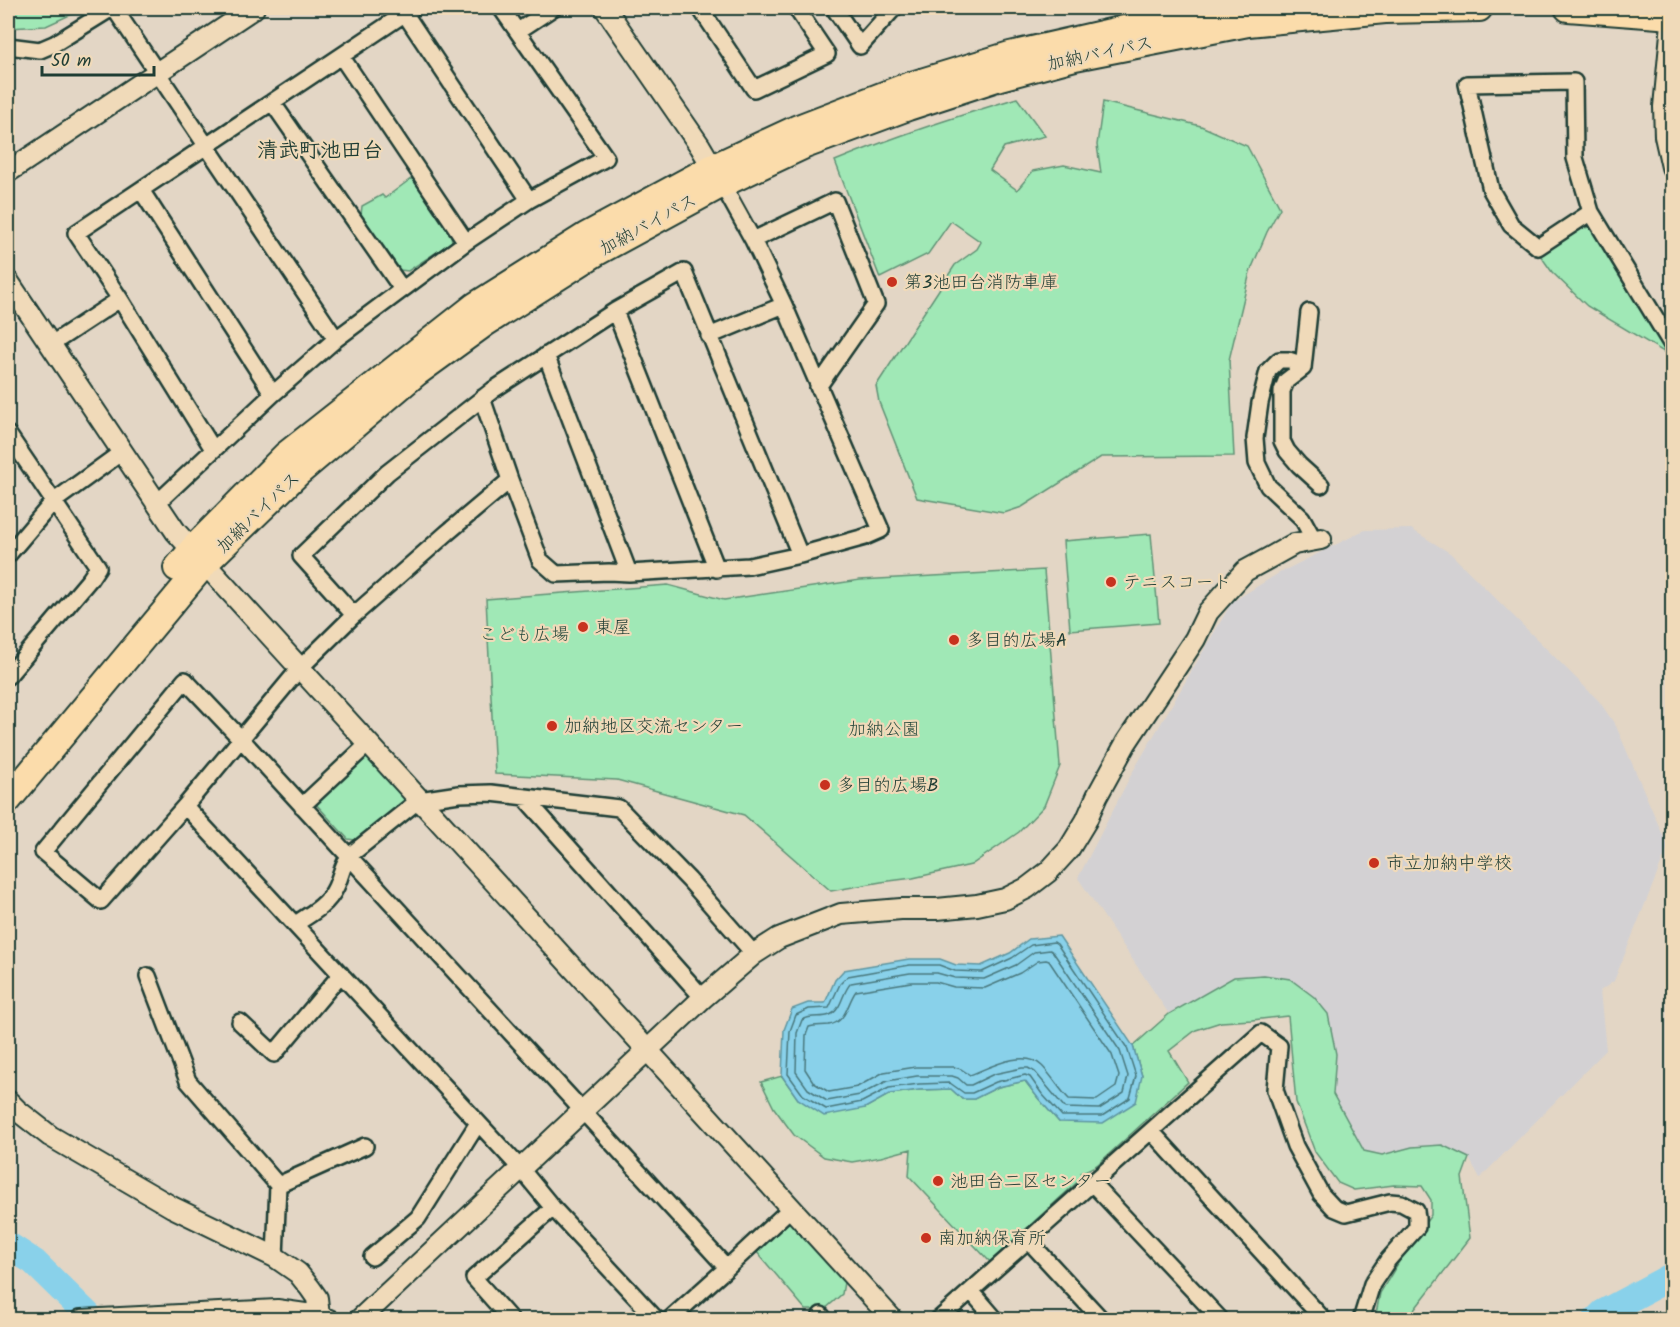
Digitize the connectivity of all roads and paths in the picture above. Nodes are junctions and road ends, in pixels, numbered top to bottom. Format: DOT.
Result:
graph roads {
  1 [pos="113,8"];
  2 [pos="254,8"];
  3 [pos="501,8"];
  4 [pos="553,8"];
  5 [pos="605,8"];
  6 [pos="700,8"];
  7 [pos="796,8"];
  8 [pos="834,8"];
  9 [pos="894,8"];
  10 [pos="1244,8"];
  11 [pos="1479,8"];
  12 [pos="1568,8"];
  13 [pos="406,9"];
  14 [pos="1672,16"];
  15 [pos="1672,23"];
  16 [pos="518,31"];
  17 [pos="8,46"];
  18 [pos="340,56"];
  19 [pos="157,72"];
  20 [pos="272,102"];
  21 [pos="206,146"];
  22 [pos="1672,167"];
  23 [pos="8,172"];
  24 [pos="717,176"];
  25 [pos="141,190"];
  26 [pos="529,200"];
  27 [pos="1591,212"];
  28 [pos="753,240"];
  29 [pos="466,242"];
  30 [pos="8,281"];
  31 [pos="402,289"];
  32 [pos="120,299"];
  33 [pos="784,305"];
  34 [pos="615,311"];
  35 [pos="1309,312"];
  36 [pos="709,336"];
  37 [pos="336,339"];
  38 [pos="50,345"];
  39 [pos="1672,345"];
  40 [pos="546,355"];
  41 [pos="1297,372"];
  42 [pos="818,387"];
  43 [pos="273,394"];
  44 [pos="482,398"];
  45 [pos="8,434"];
  46 [pos="213,449"];
  47 [pos="122,452"];
  48 [pos="510,480"];
  49 [pos="1321,485"];
  50 [pos="53,502"];
  51 [pos="157,503"];
  52 [pos="1318,540"];
  53 [pos="8,555"];
  54 [pos="800,555"];
  55 [pos="198,556"];
  56 [pos="717,568"];
  57 [pos="629,573"];
  58 [pos="354,615"];
  59 [pos="300,668"];
  60 [pos="8,676"];
  61 [pos="241,739"];
  62 [pos="368,744"];
  63 [pos="8,775"];
  64 [pos="525,798"];
  65 [pos="8,800"];
  66 [pos="419,800"];
  67 [pos="185,806"];
  68 [pos="302,806"];
  69 [pos="349,856"];
  70 [pos="295,924"];
  71 [pos="754,954"];
  72 [pos="341,974"];
  73 [pos="148,976"];
  74 [pos="703,998"];
  75 [pos="240,1022"];
  76 [pos="648,1051"];
  77 [pos="8,1101"];
  78 [pos="583,1111"];
  79 [pos="478,1122"];
  80 [pos="1151,1131"];
  81 [pos="365,1146"];
  82 [pos="521,1168"];
  83 [pos="1092,1184"];
  84 [pos="278,1185"];
  85 [pos="553,1208"];
  86 [pos="791,1208"];
  87 [pos="1028,1240"];
  88 [pos="275,1257"];
  89 [pos="372,1257"];
  90 [pos="728,1268"];
  91 [pos="970,1291"];
  92 [pos="140,1317"];
  93 [pos="324,1318"];
  94 [pos="81,1320"];
  95 [pos="359,1320"];
  96 [pos="511,1320"];
  97 [pos="657,1320"];
  98 [pos="669,1320"];
  99 [pos="893,1320"];
  100 [pos="938,1320"];
  101 [pos="996,1320"];
  102 [pos="1102,1320"];
  103 [pos="1221,1320"];
  104 [pos="1324,1320"];
  105 [pos="1361,1320"];
  1 -- 17 [label="street"];
  1 -- 19 [label="street"];
  2 -- 19 [label="street"];
  3 -- 16 [label="street"];
  4 -- 16 [label="street"];
  5 -- 24 [label="street"];
  6 -- 7 [label="street"];
  8 -- 9 [label="street"];
  10 -- 24 [label="highway, 加納バイパス"];
  11 -- 24 [label="highway, 加納バイパス"];
  12 -- 14 [label="highway"];
  13 -- 18 [label="street"];
  13 -- 26 [label="street"];
  15 -- 22 [label="street"];
  16 -- 26 [label="street"];
  18 -- 20 [label="street"];
  18 -- 29 [label="street"];
  19 -- 21 [label="street"];
  19 -- 23 [label="street"];
  20 -- 21 [label="street"];
  20 -- 31 [label="street"];
  21 -- 25 [label="street"];
  21 -- 37 [label="street"];
  24 -- 28 [label="street"];
  24 -- 55 [label="highway, 加納バイパス"];
  25 -- 32 [label="street"];
  25 -- 43 [label="street"];
  26 -- 29 [label="street"];
  27 -- 27 [label="street"];
  27 -- 39 [label="street"];
  28 -- 33 [label="street"];
  28 -- 42 [label="street"];
  29 -- 31 [label="street"];
  30 -- 38 [label="street"];
  31 -- 37 [label="street"];
  32 -- 38 [label="street"];
  32 -- 46 [label="street"];
  33 -- 36 [label="street"];
  33 -- 42 [label="street"];
  34 -- 36 [label="street"];
  34 -- 40 [label="street"];
  34 -- 56 [label="street"];
  35 -- 41 [label="street"];
  36 -- 54 [label="street"];
  37 -- 43 [label="street"];
  38 -- 47 [label="street"];
  40 -- 44 [label="street"];
  40 -- 57 [label="street"];
  41 -- 49 [label="street"];
  41 -- 52 [label="street"];
  42 -- 54 [label="street"];
  43 -- 46 [label="street"];
  44 -- 48 [label="street"];
  44 -- 58 [label="street"];
  45 -- 50 [label="street"];
  46 -- 51 [label="street"];
  47 -- 50 [label="street"];
  47 -- 51 [label="street"];
  48 -- 57 [label="street"];
  48 -- 58 [label="street"];
  50 -- 53 [label="street"];
  50 -- 60 [label="street"];
  51 -- 55 [label="street"];
  52 -- 71 [label="street"];
  54 -- 56 [label="street"];
  55 -- 59 [label="street"];
  55 -- 63 [label="highway, 加納バイパス"];
  55 -- 65 [label="highway, 加納バイパス"];
  56 -- 57 [label="street"];
  58 -- 59 [label="street"];
  59 -- 61 [label="street"];
  59 -- 62 [label="street"];
  61 -- 67 [label="street"];
  61 -- 67 [label="street"];
  61 -- 68 [label="street"];
  62 -- 66 [label="street"];
  62 -- 68 [label="street"];
  64 -- 66 [label="street"];
  64 -- 71 [label="street"];
  64 -- 74 [label="street"];
  66 -- 69 [label="street"];
  66 -- 76 [label="street"];
  67 -- 70 [label="street"];
  68 -- 69 [label="street"];
  69 -- 70 [label="street"];
  69 -- 78 [label="street"];
  70 -- 72 [label="street"];
  71 -- 74 [label="street"];
  72 -- 75 [label="street"];
  72 -- 79 [label="street"];
  73 -- 84 [label="street"];
  74 -- 76 [label="street"];
  76 -- 78 [label="street"];
  76 -- 86 [label="street"];
  77 -- 88 [label="street"];
  78 -- 82 [label="street"];
  78 -- 90 [label="street"];
  79 -- 82 [label="street"];
  79 -- 89 [label="street"];
  80 -- 83 [label="street"];
  80 -- 104 [label="street"];
  80 -- 105 [label="street"];
  81 -- 84 [label="street"];
  82 -- 85 [label="street"];
  82 -- 95 [label="street"];
  83 -- 87 [label="street"];
  83 -- 103 [label="street"];
  84 -- 88 [label="street"];
  85 -- 96 [label="street"];
  85 -- 97 [label="street"];
  86 -- 90 [label="street"];
  86 -- 99 [label="street"];
  87 -- 91 [label="street"];
  87 -- 102 [label="street"];
  88 -- 93 [label="street"];
  90 -- 98 [label="street"];
  91 -- 100 [label="street"];
  91 -- 101 [label="street"];
  92 -- 93 [label="street"];
  92 -- 94 [label="street"];
}
